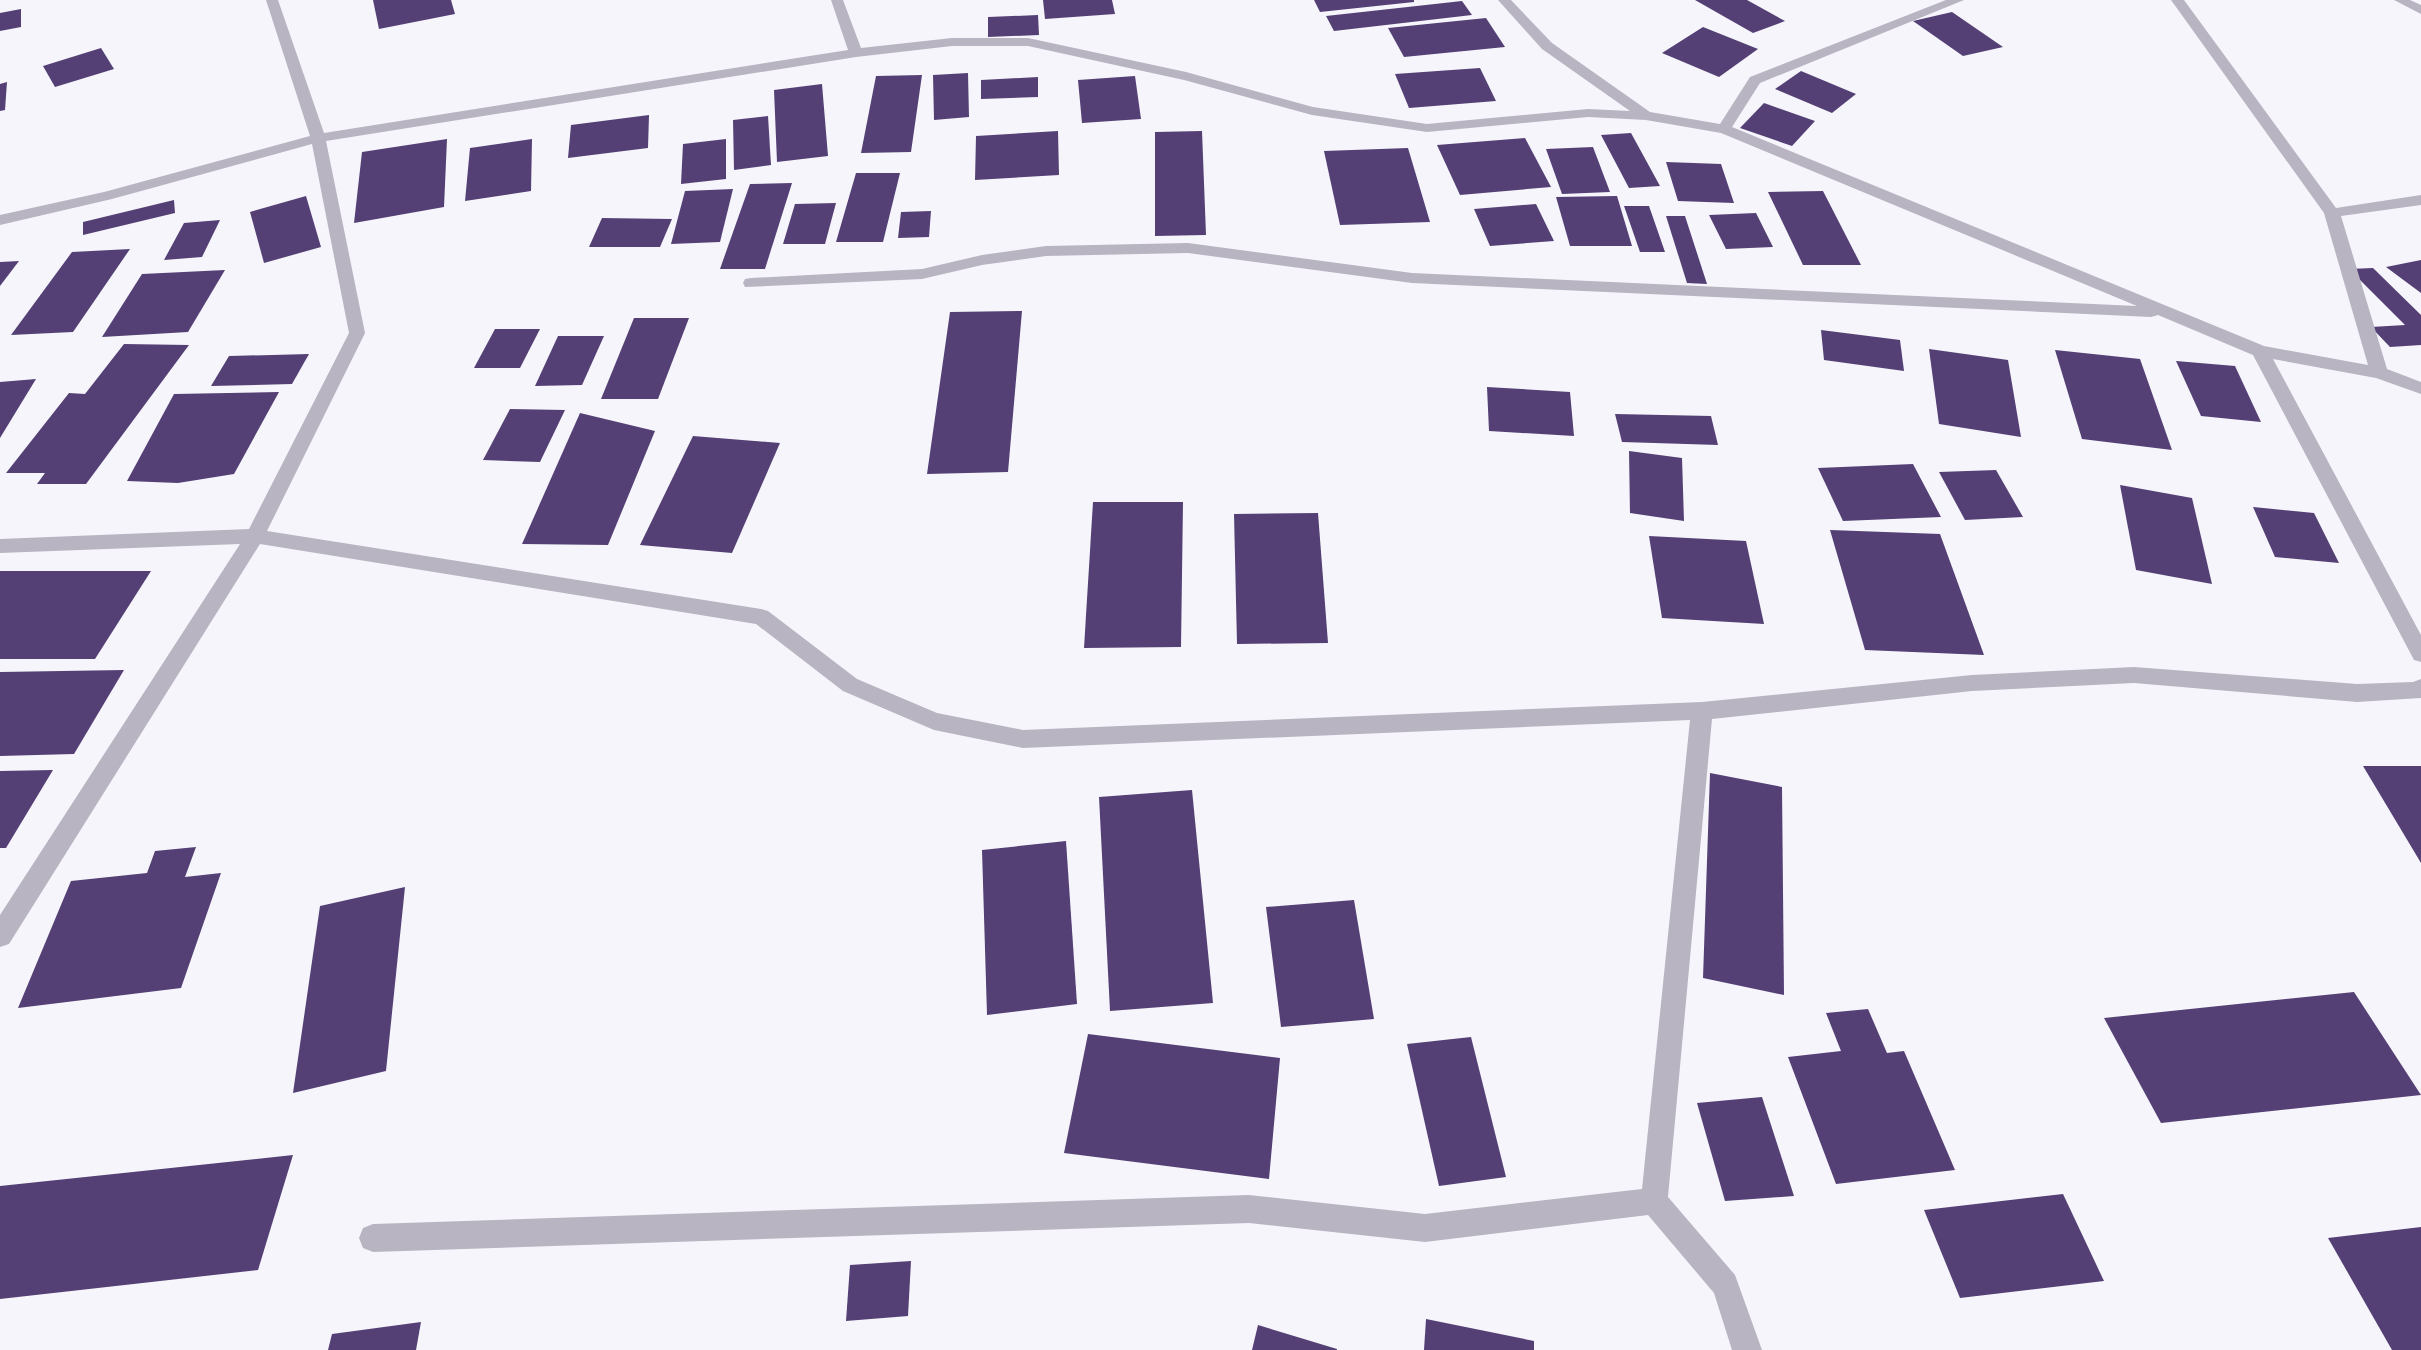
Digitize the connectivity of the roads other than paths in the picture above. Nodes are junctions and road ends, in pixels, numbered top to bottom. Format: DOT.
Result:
graph roads {
  1 [pos="272,0"];
  2 [pos="837,0"];
  3 [pos="1503,0"];
  4 [pos="1958,0"];
  5 [pos="2177,0"];
  6 [pos="2400,0"];
  7 [pos="2421,10"];
  8 [pos="856,53"];
  9 [pos="1646,116"];
  10 [pos="1724,130"];
  11 [pos="318,138"];
  12 [pos="2421,200"];
  13 [pos="2332,213"];
  14 [pos="0,220"];
  15 [pos="751,283"];
  16 [pos="2167,313"];
  17 [pos="2260,351"];
  18 [pos="2379,373"];
  19 [pos="2421,388"];
  20 [pos="255,536"];
  21 [pos="0,546"];
  22 [pos="2421,654"];
  23 [pos="2421,687"];
  24 [pos="1702,710"];
  25 [pos="0,936"];
  26 [pos="1654,1201"];
  27 [pos="373,1238"];
  28 [pos="1747,1350"];
  1 -- 11 [label="street"];
  2 -- 8 [label="street"];
  3 -- 9 [label="street"];
  4 -- 10 [label="street"];
  5 -- 13 [label="street"];
  6 -- 7 [label="street"];
  8 -- 9 [label="street"];
  8 -- 11 [label="street"];
  9 -- 10 [label="street"];
  10 -- 16 [label="street"];
  11 -- 14 [label="street"];
  11 -- 20 [label="street"];
  12 -- 13 [label="street"];
  13 -- 18 [label="street"];
  15 -- 16 [label="street"];
  16 -- 17 [label="street"];
  17 -- 18 [label="street"];
  17 -- 22 [label="street"];
  18 -- 19 [label="street"];
  20 -- 21 [label="street"];
  20 -- 24 [label="street"];
  20 -- 25 [label="street"];
  23 -- 24 [label="street"];
  24 -- 26 [label="street"];
  26 -- 27 [label="street"];
  26 -- 28 [label="street"];
}
